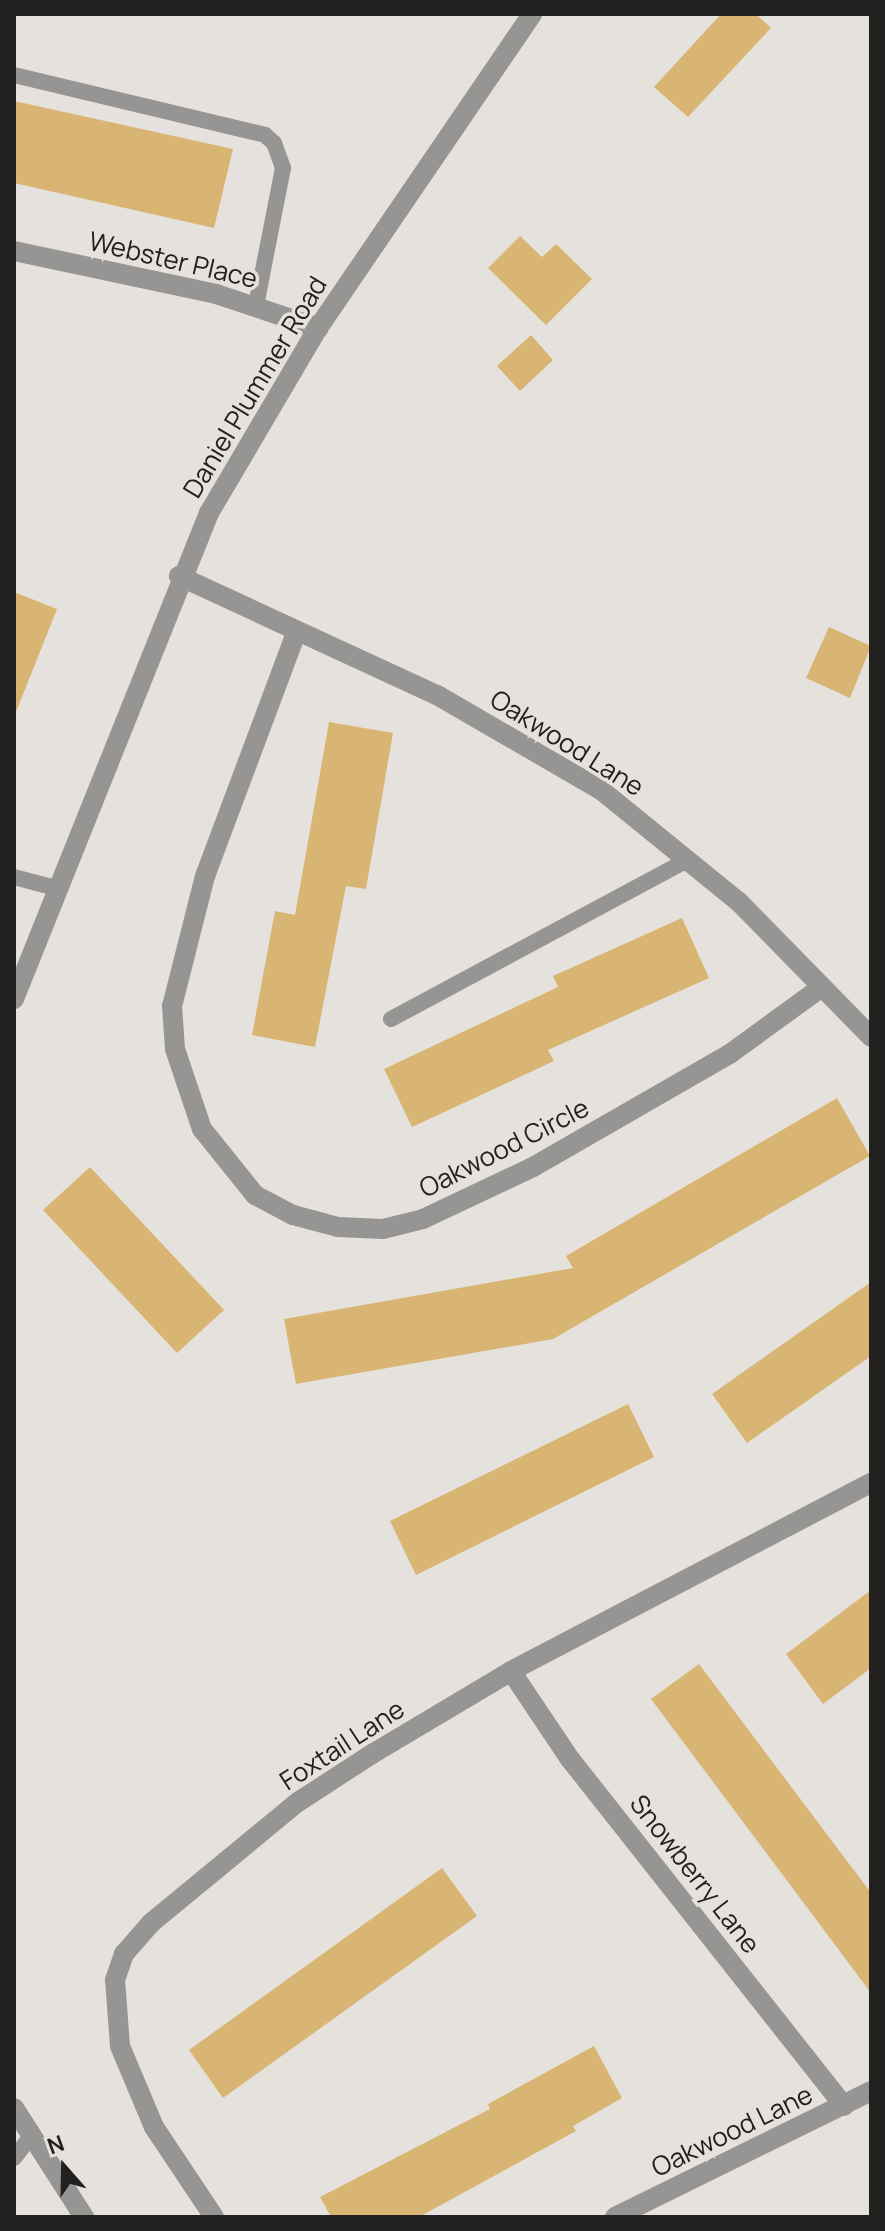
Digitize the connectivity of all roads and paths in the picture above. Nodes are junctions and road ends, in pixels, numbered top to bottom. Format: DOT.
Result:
graph roads {
  1 [pos="532,14"];
  2 [pos="14,75"];
  3 [pos="14,251"];
  4 [pos="256,305"];
  5 [pos="318,328"];
  6 [pos="179,576"];
  7 [pos="296,633"];
  8 [pos="689,859"];
  9 [pos="14,877"];
  10 [pos="56,888"];
  11 [pos="822,987"];
  12 [pos="14,999"];
  13 [pos="391,1019"];
  14 [pos="871,1037"];
  15 [pos="871,1483"];
  16 [pos="511,1671"];
  17 [pos="871,2091"];
  18 [pos="844,2106"];
  19 [pos="14,2108"];
  20 [pos="31,2136"];
  21 [pos="14,2158"];
  22 [pos="84,2217"];
  23 [pos="214,2217"];
  24 [pos="615,2217"];
  1 -- 5 [label="street, Daniel Plummer Road"];
  2 -- 4 [label="lane"];
  3 -- 4 [label="street, Webster Place"];
  4 -- 5 [label="street, Webster Place"];
  5 -- 6 [label="street, Daniel Plummer Road"];
  6 -- 7 [label="street, Oakwood Lane"];
  6 -- 10 [label="street, Daniel Plummer Road"];
  7 -- 8 [label="street, Oakwood Lane"];
  7 -- 11 [label="street, Oakwood Circle"];
  8 -- 11 [label="street, Oakwood Lane"];
  8 -- 13 [label="lane"];
  9 -- 10 [label="lane"];
  10 -- 12 [label="street, Daniel Plummer Road"];
  11 -- 14 [label="street, Oakwood Lane"];
  15 -- 16 [label="street, Foxtail Lane"];
  16 -- 18 [label="street, Snowberry Lane"];
  16 -- 23 [label="street, Foxtail Lane"];
  17 -- 18 [label="street, Oakwood Lane"];
  18 -- 24 [label="street, Oakwood Lane"];
  19 -- 20 [label="street"];
  20 -- 21 [label="lane"];
  20 -- 22 [label="street"];
}
